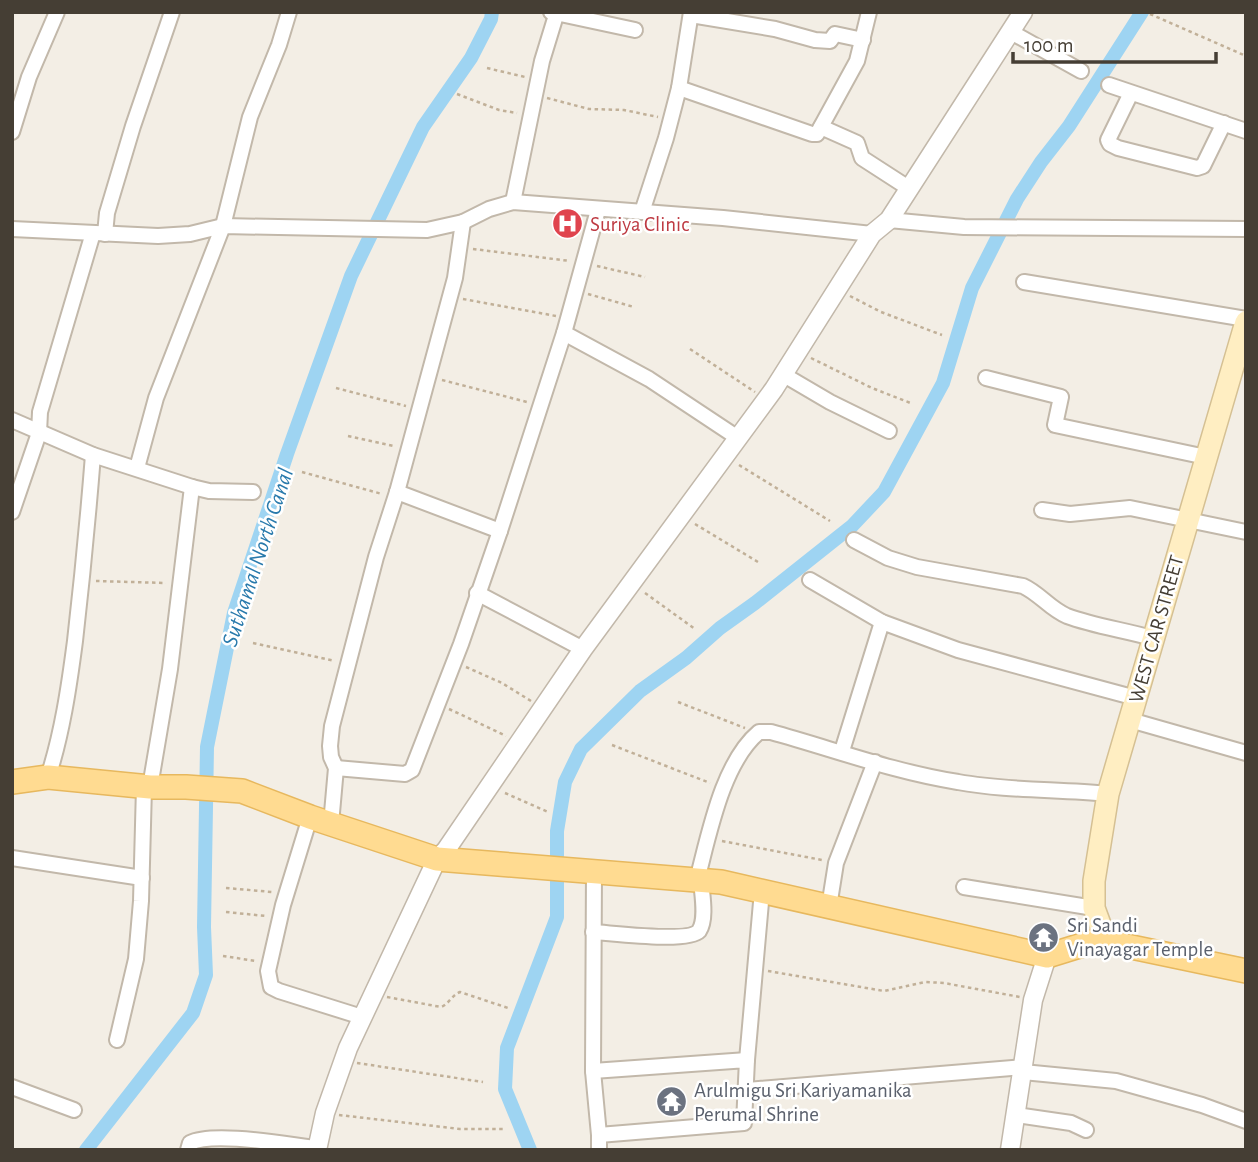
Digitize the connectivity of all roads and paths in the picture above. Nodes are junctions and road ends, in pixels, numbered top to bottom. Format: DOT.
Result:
graph roads {
  1 [pos="57,12"];
  2 [pos="172,12"];
  3 [pos="289,12"];
  4 [pos="869,12"];
  5 [pos="1023,12"];
  6 [pos="555,13"];
  7 [pos="691,14"];
  8 [pos="1150,14"];
  9 [pos="635,30"];
  10 [pos="1011,32"];
  11 [pos="863,40"];
  12 [pos="1246,57"];
  13 [pos="487,68"];
  14 [pos="1081,71"];
  15 [pos="538,80"];
  16 [pos="1109,85"];
  17 [pos="679,89"];
  18 [pos="1131,93"];
  19 [pos="457,94"];
  20 [pos="535,95"];
  21 [pos="530,116"];
  22 [pos="671,119"];
  23 [pos="1224,123"];
  24 [pos="821,127"];
  25 [pos="1246,131"];
  26 [pos="12,132"];
  27 [pos="910,189"];
  28 [pos="513,202"];
  29 [pos="598,210"];
  30 [pos="642,212"];
  31 [pos="889,220"];
  32 [pos="463,222"];
  33 [pos="223,226"];
  34 [pos="12,229"];
  35 [pos="1246,229"];
  36 [pos="99,233"];
  37 [pos="872,234"];
  38 [pos="459,248"];
  39 [pos="582,262"];
  40 [pos="645,277"];
  41 [pos="1024,282"];
  42 [pos="838,289"];
  43 [pos="575,290"];
  44 [pos="450,297"];
  45 [pos="634,307"];
  46 [pos="1246,321"];
  47 [pos="566,326"];
  48 [pos="942,335"];
  49 [pos="690,349"];
  50 [pos="799,352"];
  51 [pos="784,375"];
  52 [pos="428,377"];
  53 [pos="986,378"];
  54 [pos="336,388"];
  55 [pos="766,400"];
  56 [pos="913,404"];
  57 [pos="540,405"];
  58 [pos="420,409"];
  59 [pos="12,420"];
  60 [pos="889,431"];
  61 [pos="39,433"];
  62 [pos="348,436"];
  63 [pos="738,438"];
  64 [pos="408,449"];
  65 [pos="93,456"];
  66 [pos="724,456"];
  67 [pos="1206,457"];
  68 [pos="137,468"];
  69 [pos="302,472"];
  70 [pos="192,486"];
  71 [pos="16,489"];
  72 [pos="253,492"];
  73 [pos="397,495"];
  74 [pos="1042,510"];
  75 [pos="12,512"];
  76 [pos="680,515"];
  77 [pos="1188,518"];
  78 [pos="830,521"];
  79 [pos="500,531"];
  80 [pos="1246,532"];
  81 [pos="853,540"];
  82 [pos="758,562"];
  83 [pos="810,580"];
  84 [pos="82,581"];
  85 [pos="180,583"];
  86 [pos="631,583"];
  87 [pos="477,593"];
  88 [pos="883,622"];
  89 [pos="695,629"];
  90 [pos="1152,638"];
  91 [pos="253,643"];
  92 [pos="583,649"];
  93 [pos="454,661"];
  94 [pos="348,664"];
  95 [pos="1136,698"];
  96 [pos="437,702"];
  97 [pos="678,702"];
  98 [pos="542,708"];
  99 [pos="1130,720"];
  100 [pos="759,732"];
  101 [pos="519,742"];
  102 [pos="612,746"];
  103 [pos="842,751"];
  104 [pos="1246,753"];
  105 [pos="875,762"];
  106 [pos="336,768"];
  107 [pos="48,778"];
  108 [pos="12,782"];
  109 [pos="489,785"];
  110 [pos="147,787"];
  111 [pos="723,787"];
  112 [pos="1108,794"];
  113 [pos="548,812"];
  114 [pos="321,820"];
  115 [pos="708,839"];
  116 [pos="12,858"];
  117 [pos="437,859"];
  118 [pos="836,863"];
  119 [pos="583,871"];
  120 [pos="142,878"];
  121 [pos="699,880"];
  122 [pos="964,887"];
  123 [pos="226,888"];
  124 [pos="762,891"];
  125 [pos="286,894"];
  126 [pos="829,907"];
  127 [pos="1094,908"];
  128 [pos="226,912"];
  129 [pos="280,917"];
  130 [pos="593,932"];
  131 [pos="1105,938"];
  132 [pos="223,956"];
  133 [pos="1047,957"];
  134 [pos="270,963"];
  135 [pos="754,969"];
  136 [pos="1246,971"];
  137 [pos="373,994"];
  138 [pos="1033,1000"];
  139 [pos="508,1007"];
  140 [pos="362,1017"];
  141 [pos="117,1040"];
  142 [pos="344,1060"];
  143 [pos="747,1060"];
  144 [pos="1023,1069"];
  145 [pos="593,1071"];
  146 [pos="483,1082"];
  147 [pos="12,1087"];
  148 [pos="747,1090"];
  149 [pos="74,1110"];
  150 [pos="326,1113"];
  151 [pos="1016,1115"];
  152 [pos="1246,1121"];
  153 [pos="503,1129"];
  154 [pos="1086,1130"];
  155 [pos="599,1142"];
  156 [pos="317,1149"];
  157 [pos="188,1150"];
  158 [pos="1010,1150"];
  1 -- 26 [label="street"];
  2 -- 36 [label="street"];
  3 -- 33 [label="street"];
  4 -- 11 [label="street"];
  5 -- 10 [label="street"];
  6 -- 9 [label="street"];
  6 -- 15 [label="street"];
  7 -- 11 [label="street"];
  7 -- 17 [label="street"];
  8 -- 12 [label="path"];
  10 -- 14 [label="street"];
  10 -- 27 [label="street"];
  11 -- 24 [label="street"];
  13 -- 15 [label="path"];
  15 -- 20 [label="street"];
  16 -- 18 [label="street"];
  17 -- 22 [label="street"];
  17 -- 24 [label="street"];
  18 -- 23 [label="street"];
  18 -- 23 [label="street"];
  19 -- 21 [label="path"];
  20 -- 21 [label="street"];
  20 -- 22 [label="path"];
  21 -- 28 [label="street"];
  22 -- 30 [label="street"];
  23 -- 25 [label="street"];
  24 -- 27 [label="street"];
  27 -- 31 [label="street"];
  28 -- 29 [label="street"];
  28 -- 32 [label="street"];
  29 -- 30 [label="street"];
  29 -- 39 [label="street"];
  30 -- 37 [label="street"];
  31 -- 35 [label="street"];
  31 -- 37 [label="street"];
  32 -- 33 [label="street"];
  32 -- 38 [label="street"];
  33 -- 36 [label="street"];
  33 -- 68 [label="street"];
  34 -- 36 [label="street"];
  36 -- 61 [label="street"];
  37 -- 42 [label="street"];
  38 -- 39 [label="path"];
  38 -- 44 [label="street"];
  39 -- 40 [label="path"];
  39 -- 43 [label="street"];
  41 -- 46 [label="street"];
  42 -- 48 [label="path"];
  42 -- 50 [label="street"];
  43 -- 45 [label="path"];
  43 -- 47 [label="street"];
  44 -- 47 [label="path"];
  44 -- 52 [label="street"];
  46 -- 67 [label="main road, WEST CAR STREET"];
  47 -- 57 [label="street"];
  47 -- 63 [label="street"];
  49 -- 55 [label="path"];
  50 -- 51 [label="street"];
  50 -- 56 [label="path"];
  51 -- 55 [label="street"];
  51 -- 60 [label="street"];
  52 -- 57 [label="path"];
  52 -- 58 [label="street"];
  53 -- 67 [label="street"];
  54 -- 58 [label="path"];
  55 -- 63 [label="street"];
  57 -- 79 [label="street"];
  58 -- 64 [label="street"];
  59 -- 61 [label="street"];
  61 -- 65 [label="street"];
  61 -- 71 [label="street"];
  62 -- 64 [label="path"];
  63 -- 66 [label="street"];
  64 -- 73 [label="street"];
  65 -- 68 [label="street"];
  65 -- 84 [label="street"];
  66 -- 76 [label="street"];
  66 -- 78 [label="path"];
  67 -- 77 [label="main road, WEST CAR STREET"];
  68 -- 70 [label="street"];
  69 -- 73 [label="path"];
  70 -- 72 [label="street"];
  70 -- 85 [label="street"];
  71 -- 75 [label="street"];
  73 -- 79 [label="street"];
  73 -- 94 [label="street"];
  74 -- 77 [label="street"];
  76 -- 82 [label="path"];
  76 -- 86 [label="street"];
  77 -- 80 [label="street"];
  77 -- 90 [label="main road, WEST CAR STREET"];
  79 -- 87 [label="street"];
  81 -- 90 [label="street"];
  83 -- 88 [label="street"];
  84 -- 85 [label="path"];
  84 -- 107 [label="street"];
  85 -- 110 [label="street"];
  86 -- 89 [label="path"];
  86 -- 92 [label="street"];
  87 -- 92 [label="street"];
  87 -- 93 [label="street"];
  88 -- 95 [label="street"];
  88 -- 103 [label="street"];
  90 -- 95 [label="main road, WEST CAR STREET"];
  91 -- 94 [label="path"];
  92 -- 98 [label="street"];
  93 -- 96 [label="street"];
  93 -- 98 [label="path"];
  94 -- 106 [label="street"];
  95 -- 99 [label="main road, WEST CAR STREET"];
  96 -- 101 [label="path"];
  96 -- 106 [label="street"];
  97 -- 100 [label="path"];
  98 -- 101 [label="street"];
  99 -- 104 [label="street"];
  99 -- 112 [label="main road, WEST CAR STREET"];
  100 -- 103 [label="street"];
  100 -- 111 [label="street"];
  101 -- 109 [label="street"];
  102 -- 111 [label="path"];
  103 -- 105 [label="street"];
  105 -- 112 [label="street"];
  105 -- 118 [label="street"];
  106 -- 114 [label="street"];
  107 -- 108 [label="main road"];
  107 -- 110 [label="main road"];
  109 -- 113 [label="path"];
  109 -- 117 [label="street"];
  110 -- 114 [label="main road"];
  110 -- 120 [label="street"];
  111 -- 115 [label="street"];
  112 -- 127 [label="main road, WEST CAR STREET"];
  114 -- 117 [label="main road"];
  114 -- 125 [label="street"];
  115 -- 118 [label="path"];
  115 -- 121 [label="street"];
  116 -- 120 [label="street"];
  117 -- 119 [label="main road"];
  117 -- 137 [label="street"];
  118 -- 126 [label="street"];
  119 -- 121 [label="main road"];
  119 -- 130 [label="street"];
  120 -- 141 [label="street"];
  121 -- 124 [label="main road"];
  121 -- 130 [label="street"];
  122 -- 127 [label="street"];
  123 -- 125 [label="path"];
  124 -- 126 [label="main road"];
  124 -- 135 [label="street"];
  125 -- 129 [label="street"];
  126 -- 133 [label="main road"];
  127 -- 131 [label="main road, WEST CAR STREET"];
  128 -- 129 [label="path"];
  129 -- 134 [label="street"];
  130 -- 145 [label="street"];
  131 -- 133 [label="main road"];
  131 -- 136 [label="main road"];
  132 -- 134 [label="path"];
  133 -- 138 [label="street"];
  134 -- 140 [label="street"];
  135 -- 138 [label="path"];
  135 -- 143 [label="street"];
  137 -- 139 [label="path"];
  137 -- 140 [label="street"];
  138 -- 144 [label="street"];
  140 -- 142 [label="street"];
  142 -- 146 [label="path"];
  142 -- 150 [label="street"];
  143 -- 145 [label="street"];
  143 -- 148 [label="street"];
  144 -- 148 [label="street"];
  144 -- 151 [label="street"];
  144 -- 152 [label="street"];
  145 -- 155 [label="street"];
  147 -- 149 [label="street"];
  148 -- 155 [label="street"];
  150 -- 153 [label="path"];
  150 -- 156 [label="street"];
  151 -- 154 [label="street"];
  151 -- 158 [label="street"];
  156 -- 157 [label="street"];
}
